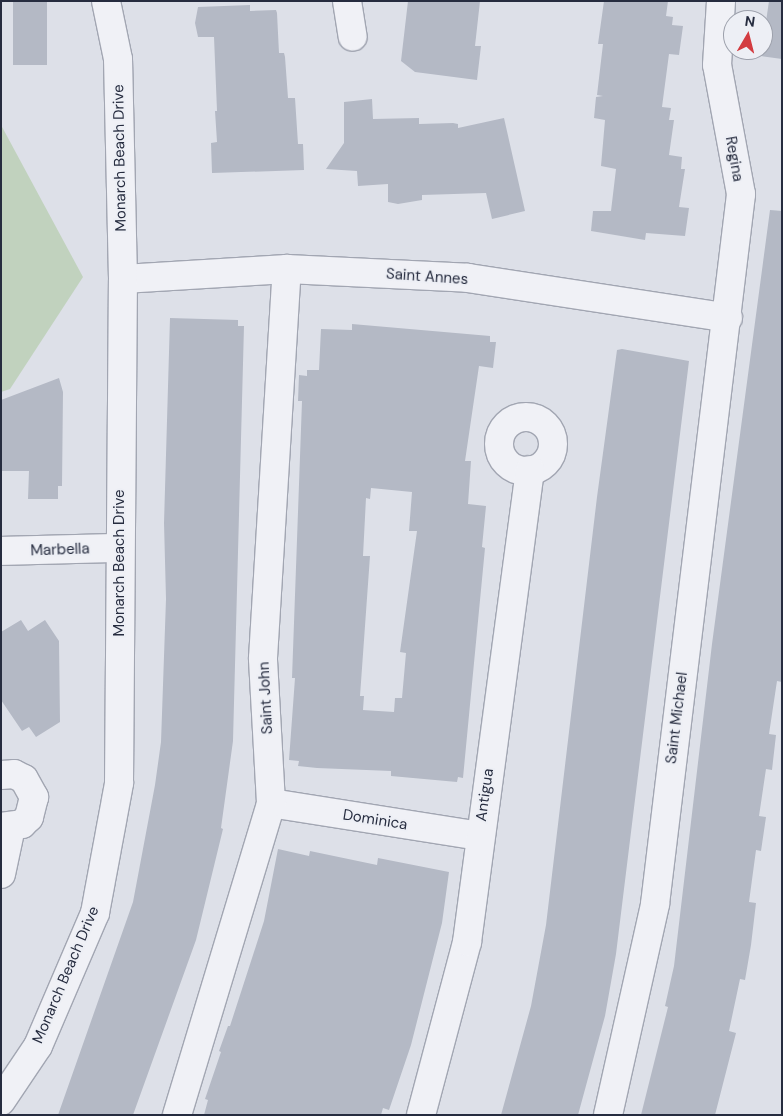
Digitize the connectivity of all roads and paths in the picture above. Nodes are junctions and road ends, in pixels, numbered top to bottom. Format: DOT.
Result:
graph roads {
  1 [pos="106,1"];
  2 [pos="347,1"];
  3 [pos="721,1"];
  4 [pos="353,37"];
  5 [pos="287,268"];
  6 [pos="123,279"];
  7 [pos="728,318"];
  8 [pos="530,470"];
  9 [pos="119,548"];
  10 [pos="1,551"];
  11 [pos="1,775"];
  12 [pos="271,803"];
  13 [pos="6,827"];
  14 [pos="479,836"];
  15 [pos="1,874"];
  16 [pos="1,1101"];
  17 [pos="177,1115"];
  18 [pos="421,1115"];
  19 [pos="608,1115"];
  1 -- 6 [label="street, Monarch Beach Drive"];
  2 -- 4 [label="street"];
  3 -- 7 [label="street, Regina"];
  5 -- 6 [label="street, Saint Annes"];
  5 -- 7 [label="street, Saint Annes"];
  5 -- 12 [label="street, Saint John"];
  6 -- 9 [label="street, Monarch Beach Drive"];
  7 -- 19 [label="street, Saint Michael"];
  8 -- 14 [label="street, Antigua"];
  9 -- 10 [label="street, Marbella"];
  9 -- 16 [label="street, Monarch Beach Drive"];
  11 -- 13 [label="street"];
  12 -- 14 [label="street, Dominica"];
  12 -- 17 [label="street, Saint John"];
  13 -- 15 [label="street"];
  14 -- 18 [label="street, Antigua"];
}
